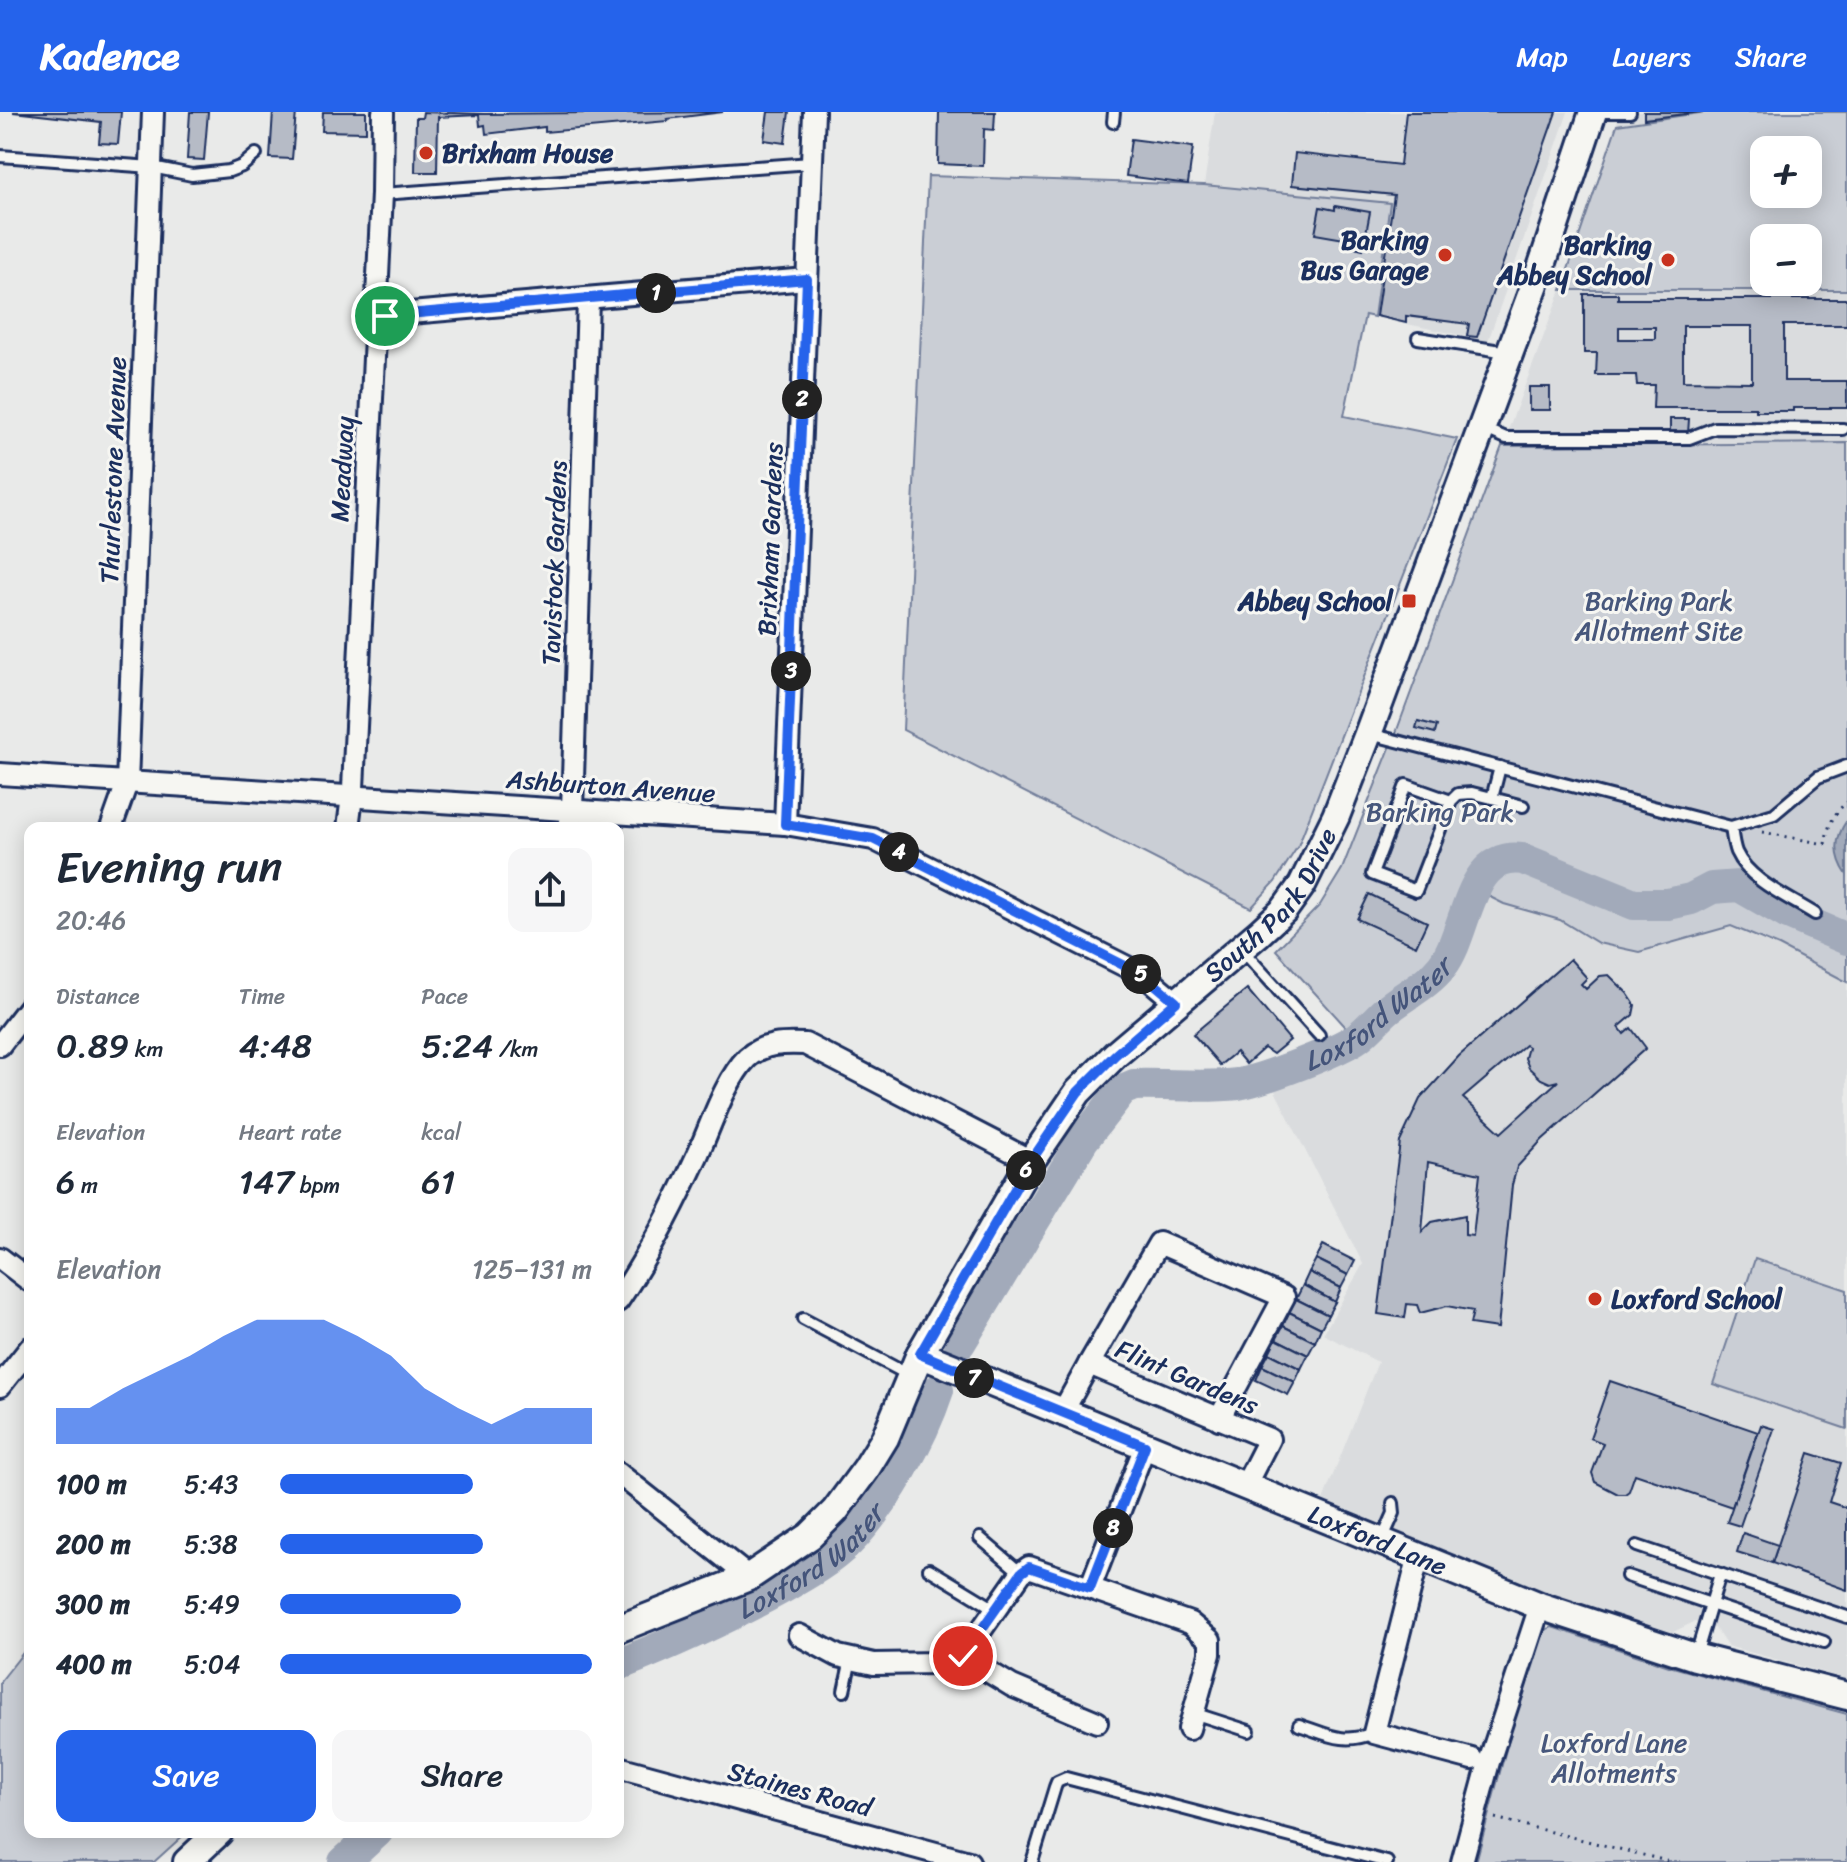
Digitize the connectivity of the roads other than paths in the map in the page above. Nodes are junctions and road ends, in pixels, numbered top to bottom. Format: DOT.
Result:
graph roads {
  1 [pos="153,112"];
  2 [pos="383,112"];
  3 [pos="814,112"];
  4 [pos="1593,112"];
  5 [pos="1603,112"];
  6 [pos="1630,112"];
  7 [pos="256,154"];
  8 [pos="0,156"];
  9 [pos="811,163"];
  10 [pos="152,167"];
  11 [pos="382,194"];
  12 [pos="807,279"];
  13 [pos="588,299"];
  14 [pos="375,316"];
  15 [pos="1418,338"];
  16 [pos="1509,353"];
  17 [pos="1481,427"];
  18 [pos="1843,429"];
  19 [pos="1368,734"];
  20 [pos="1847,766"];
  21 [pos="1500,767"];
  22 [pos="0,774"];
  23 [pos="127,783"];
  24 [pos="352,796"];
  25 [pos="1492,798"];
  26 [pos="1451,801"];
  27 [pos="1523,806"];
  28 [pos="571,819"];
  29 [pos="113,822"];
  30 [pos="349,822"];
  31 [pos="785,824"];
  32 [pos="1731,827"];
  33 [pos="1815,914"];
  34 [pos="1241,949"];
  35 [pos="1176,1002"];
  36 [pos="24,1014"];
  37 [pos="1319,1035"];
  38 [pos="0,1045"];
  39 [pos="1031,1161"];
  40 [pos="0,1258"];
  41 [pos="24,1276"];
  42 [pos="624,1292"];
  43 [pos="803,1319"];
  44 [pos="24,1356"];
  45 [pos="1089,1364"];
  46 [pos="915,1365"];
  47 [pos="0,1386"];
  48 [pos="1062,1413"];
  49 [pos="1219,1419"];
  50 [pos="1145,1446"];
  51 [pos="624,1478"];
  52 [pos="1245,1486"];
  53 [pos="1393,1503"];
  54 [pos="980,1538"];
  55 [pos="1382,1540"];
  56 [pos="1637,1546"];
  57 [pos="1419,1555"];
  58 [pos="929,1569"];
  59 [pos="1021,1573"];
  60 [pos="1720,1574"];
  61 [pos="1627,1576"];
  62 [pos="749,1577"];
  63 [pos="1090,1588"];
  64 [pos="1711,1604"];
  65 [pos="1540,1606"];
  66 [pos="995,1609"];
  67 [pos="1847,1617"];
  68 [pos="624,1627"];
  69 [pos="799,1635"];
  70 [pos="1824,1642"];
  71 [pos="963,1656"];
  72 [pos="1695,1657"];
  73 [pos="851,1659"];
  74 [pos="844,1691"];
  75 [pos="1847,1696"];
  76 [pos="1191,1721"];
  77 [pos="1097,1722"];
  78 [pos="1299,1725"];
  79 [pos="1249,1731"];
  80 [pos="1374,1733"];
  81 [pos="1472,1759"];
  82 [pos="624,1769"];
  83 [pos="214,1838"];
  84 [pos="197,1859"];
  85 [pos="961,1861"];
  86 [pos="1032,1862"];
  87 [pos="1387,1862"];
  88 [pos="1462,1862"];
  1 -- 10 [label="street, Thurlestone Avenue"];
  2 -- 11 [label="street, Meadway"];
  3 -- 9 [label="street, Brixham Gardens"];
  4 -- 16 [label="street, South Park Drive"];
  5 -- 6 [label="lane"];
  7 -- 10 [label="lane"];
  8 -- 10 [label="lane"];
  9 -- 11 [label="lane"];
  9 -- 12 [label="street, Brixham Gardens"];
  10 -- 23 [label="street, Thurlestone Avenue"];
  11 -- 14 [label="street, Meadway"];
  12 -- 13 [label="street"];
  12 -- 31 [label="street, Brixham Gardens"];
  13 -- 14 [label="street"];
  13 -- 28 [label="street, Tavistock Gardens"];
  14 -- 24 [label="street, Meadway"];
  15 -- 16 [label="lane"];
  16 -- 17 [label="street, South Park Drive"];
  17 -- 18 [label="lane"];
  17 -- 19 [label="street, South Park Drive"];
  19 -- 21 [label="lane"];
  19 -- 34 [label="street, South Park Drive"];
  20 -- 32 [label="lane"];
  21 -- 25 [label="lane"];
  21 -- 32 [label="lane"];
  22 -- 23 [label="street, Ashburton Avenue"];
  23 -- 24 [label="street, Ashburton Avenue"];
  23 -- 29 [label="street, Thurlestone Avenue"];
  24 -- 28 [label="street, Ashburton Avenue"];
  24 -- 30 [label="street, Meadway"];
  25 -- 26 [label="lane"];
  25 -- 27 [label="lane"];
  26 -- 26 [label="lane"];
  28 -- 31 [label="street, Ashburton Avenue"];
  31 -- 35 [label="street, Ashburton Avenue"];
  32 -- 33 [label="lane"];
  34 -- 35 [label="street, South Park Drive"];
  34 -- 37 [label="lane"];
  35 -- 39 [label="street, South Park Drive"];
  36 -- 38 [label="street"];
  39 -- 42 [label="street"];
  39 -- 46 [label="street, South Park Drive"];
  40 -- 41 [label="street"];
  43 -- 46 [label="lane"];
  44 -- 47 [label="street"];
  45 -- 48 [label="street, Flint Gardens"];
  45 -- 49 [label="street, Flint Gardens"];
  45 -- 49 [label="street"];
  46 -- 48 [label="street, Loxford Lane"];
  46 -- 62 [label="street, South Park Drive"];
  48 -- 50 [label="street, Loxford Lane"];
  49 -- 52 [label="street, Flint Gardens"];
  50 -- 52 [label="street, Loxford Lane"];
  50 -- 63 [label="street"];
  51 -- 62 [label="street"];
  52 -- 55 [label="street, Loxford Lane"];
  53 -- 55 [label="lane"];
  54 -- 59 [label="lane"];
  55 -- 57 [label="street, Loxford Lane"];
  56 -- 60 [label="lane"];
  57 -- 65 [label="street, Loxford Lane"];
  57 -- 80 [label="street"];
  58 -- 66 [label="lane"];
  59 -- 63 [label="street"];
  59 -- 66 [label="street"];
  60 -- 64 [label="lane"];
  60 -- 67 [label="lane"];
  61 -- 64 [label="lane"];
  62 -- 68 [label="street, South Park Drive"];
  63 -- 76 [label="street"];
  64 -- 70 [label="lane"];
  64 -- 72 [label="lane"];
  65 -- 72 [label="street, Loxford Lane"];
  65 -- 88 [label="street"];
  66 -- 71 [label="street"];
  69 -- 73 [label="street"];
  71 -- 73 [label="street"];
  71 -- 77 [label="street"];
  72 -- 75 [label="street, Loxford Lane"];
  73 -- 74 [label="lane"];
  76 -- 79 [label="lane"];
  78 -- 80 [label="lane"];
  80 -- 81 [label="street"];
  82 -- 85 [label="street, Staines Road"];
  83 -- 84 [label="street"];
  86 -- 87 [label="lane"];
}
